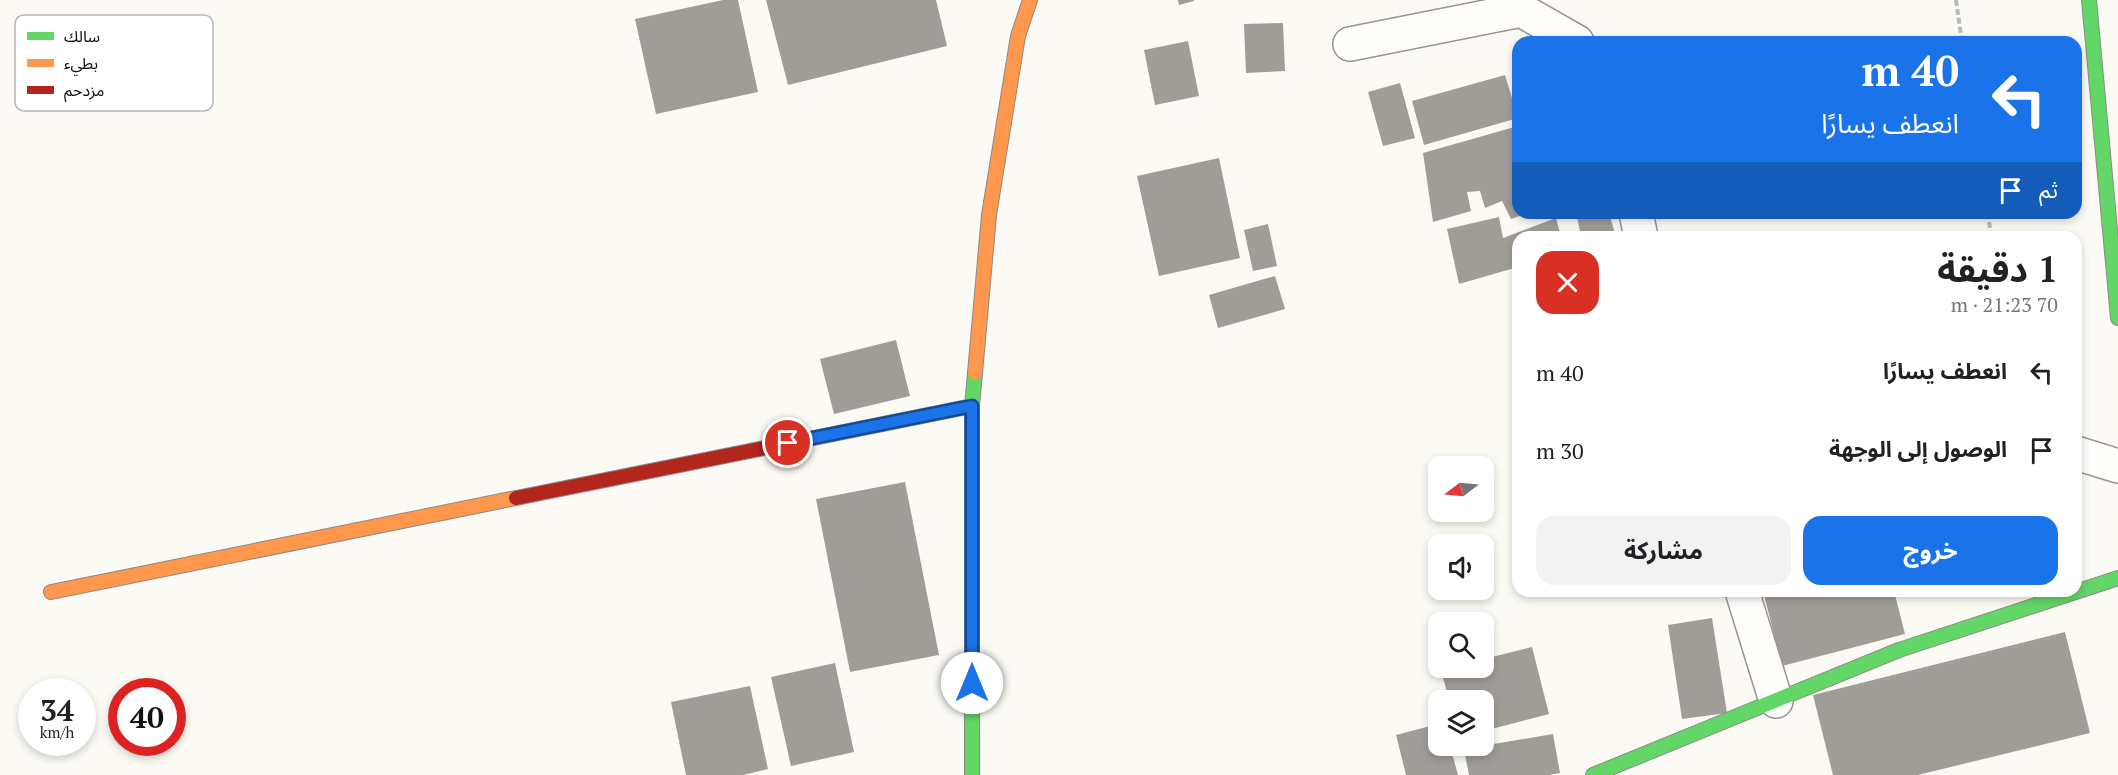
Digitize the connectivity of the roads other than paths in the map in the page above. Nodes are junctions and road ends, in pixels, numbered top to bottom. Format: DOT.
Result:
graph roads {
  1 [pos="1030,0"];
  2 [pos="2089,0"];
  3 [pos="1566,36"];
  4 [pos="1350,44"];
  5 [pos="2118,318"];
  6 [pos="972,406"];
  7 [pos="2082,455"];
  8 [pos="2118,466"];
  9 [pos="2118,578"];
  10 [pos="2082,590"];
  11 [pos="51,592"];
  12 [pos="1745,597"];
  13 [pos="2060,597"];
  14 [pos="1776,701"];
  15 [pos="972,775"];
  16 [pos="1593,775"];
  1 -- 6 [label="street"];
  2 -- 5 [label="street"];
  3 -- 4 [label="street"];
  6 -- 11 [label="street"];
  6 -- 15 [label="street"];
  7 -- 8 [label="street"];
  9 -- 10 [label="street"];
  12 -- 14 [label="street"];
  13 -- 14 [label="street"];
  14 -- 16 [label="street"];
}
